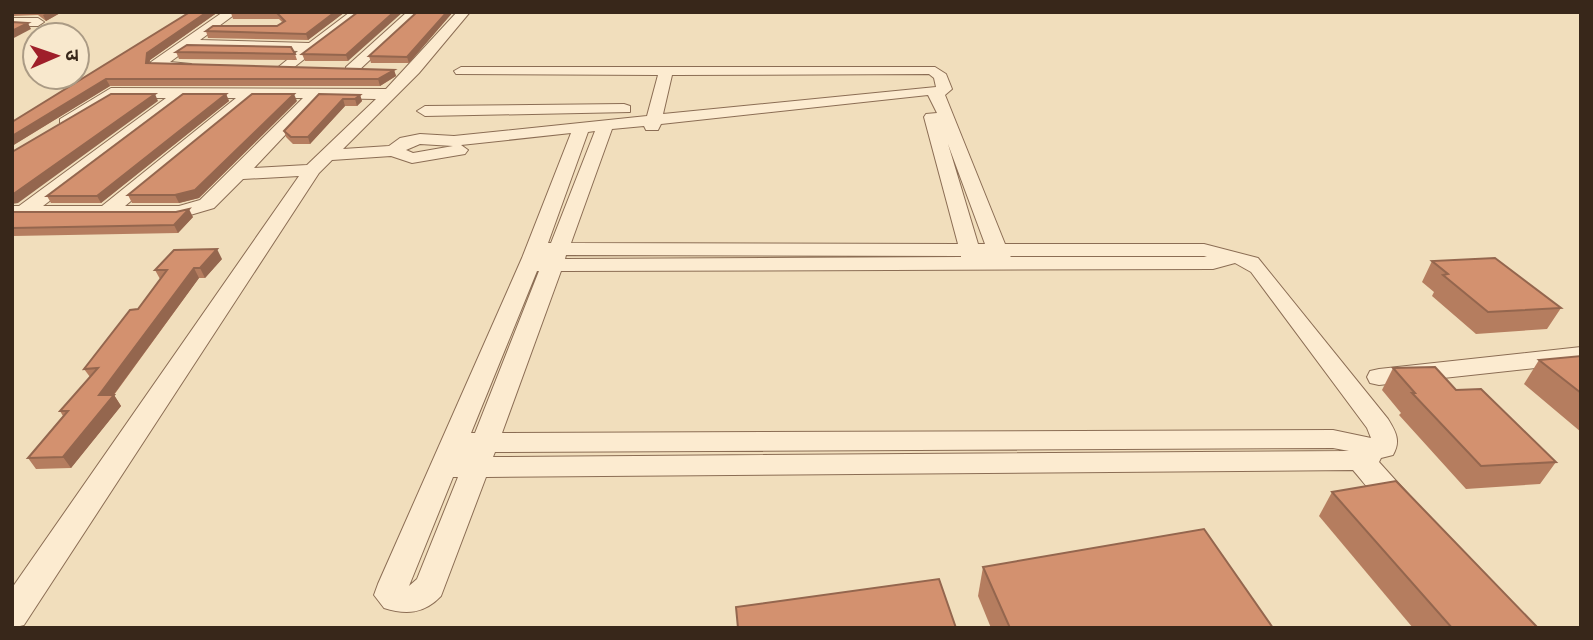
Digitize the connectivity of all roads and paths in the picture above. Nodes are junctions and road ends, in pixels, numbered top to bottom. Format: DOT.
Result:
graph roads {
  1 [pos="232,12"];
  2 [pos="358,12"];
  3 [pos="415,12"];
  4 [pos="464,12"];
  5 [pos="210,26"];
  6 [pos="238,26"];
  7 [pos="270,33"];
  8 [pos="184,44"];
  9 [pos="253,45"];
  10 [pos="315,47"];
  11 [pos="204,67"];
  12 [pos="310,69"];
  13 [pos="414,70"];
  14 [pos="460,71"];
  15 [pos="533,71"];
  16 [pos="666,71"];
  17 [pos="796,91"];
  18 [pos="82,92"];
  19 [pos="111,93"];
  20 [pos="182,93"];
  21 [pos="936,93"];
  22 [pos="250,94"];
  23 [pos="387,94"];
  24 [pos="315,95"];
  25 [pos="510,110"];
  26 [pos="425,111"];
  27 [pos="654,118"];
  28 [pos="56,128"];
  29 [pos="593,130"];
  30 [pos="495,136"];
  31 [pos="393,151"];
  32 [pos="318,162"];
  33 [pos="238,174"];
  34 [pos="18,212"];
  35 [pos="107,212"];
  36 [pos="971,256"];
  37 [pos="999,256"];
  38 [pos="545,257"];
  39 [pos="1581,355"];
  40 [pos="1379,377"];
  41 [pos="450,455"];
  42 [pos="480,455"];
  43 [pos="1365,456"];
  44 [pos="1418,520"];
  45 [pos="12,615"];
  1 -- 5 [label="street"];
  2 -- 10 [label="street"];
  3 -- 13 [label="street"];
  4 -- 13 [label="street"];
  5 -- 6 [label="street"];
  5 -- 8 [label="street"];
  7 -- 9 [label="street"];
  8 -- 9 [label="street"];
  8 -- 11 [label="street"];
  9 -- 10 [label="street"];
  10 -- 12 [label="street"];
  13 -- 23 [label="street"];
  14 -- 15 [label="street"];
  15 -- 16 [label="street"];
  15 -- 25 [label="street"];
  16 -- 17 [label="street"];
  16 -- 27 [label="street"];
  17 -- 21 [label="street"];
  17 -- 21 [label="street"];
  17 -- 27 [label="street"];
  17 -- 36 [label="street"];
  18 -- 19 [label="street"];
  19 -- 20 [label="street"];
  19 -- 28 [label="street"];
  20 -- 22 [label="street"];
  20 -- 34 [label="street"];
  21 -- 37 [label="street"];
  22 -- 24 [label="street"];
  22 -- 35 [label="street"];
  23 -- 24 [label="street"];
  23 -- 32 [label="street"];
  24 -- 33 [label="street"];
  25 -- 26 [label="street"];
  25 -- 27 [label="street"];
  25 -- 30 [label="street"];
  27 -- 29 [label="street"];
  29 -- 30 [label="street"];
  29 -- 31 [label="street"];
  29 -- 38 [label="street"];
  30 -- 31 [label="street"];
  31 -- 32 [label="street"];
  32 -- 33 [label="street"];
  32 -- 45 [label="street"];
  33 -- 35 [label="street"];
  34 -- 35 [label="street"];
  36 -- 37 [label="street"];
  36 -- 38 [label="street"];
  37 -- 43 [label="street"];
  38 -- 41 [label="street"];
  38 -- 42 [label="street"];
  39 -- 40 [label="street"];
  41 -- 42 [label="street"];
  41 -- 42 [label="street"];
  42 -- 43 [label="street"];
  43 -- 44 [label="street"];
}
